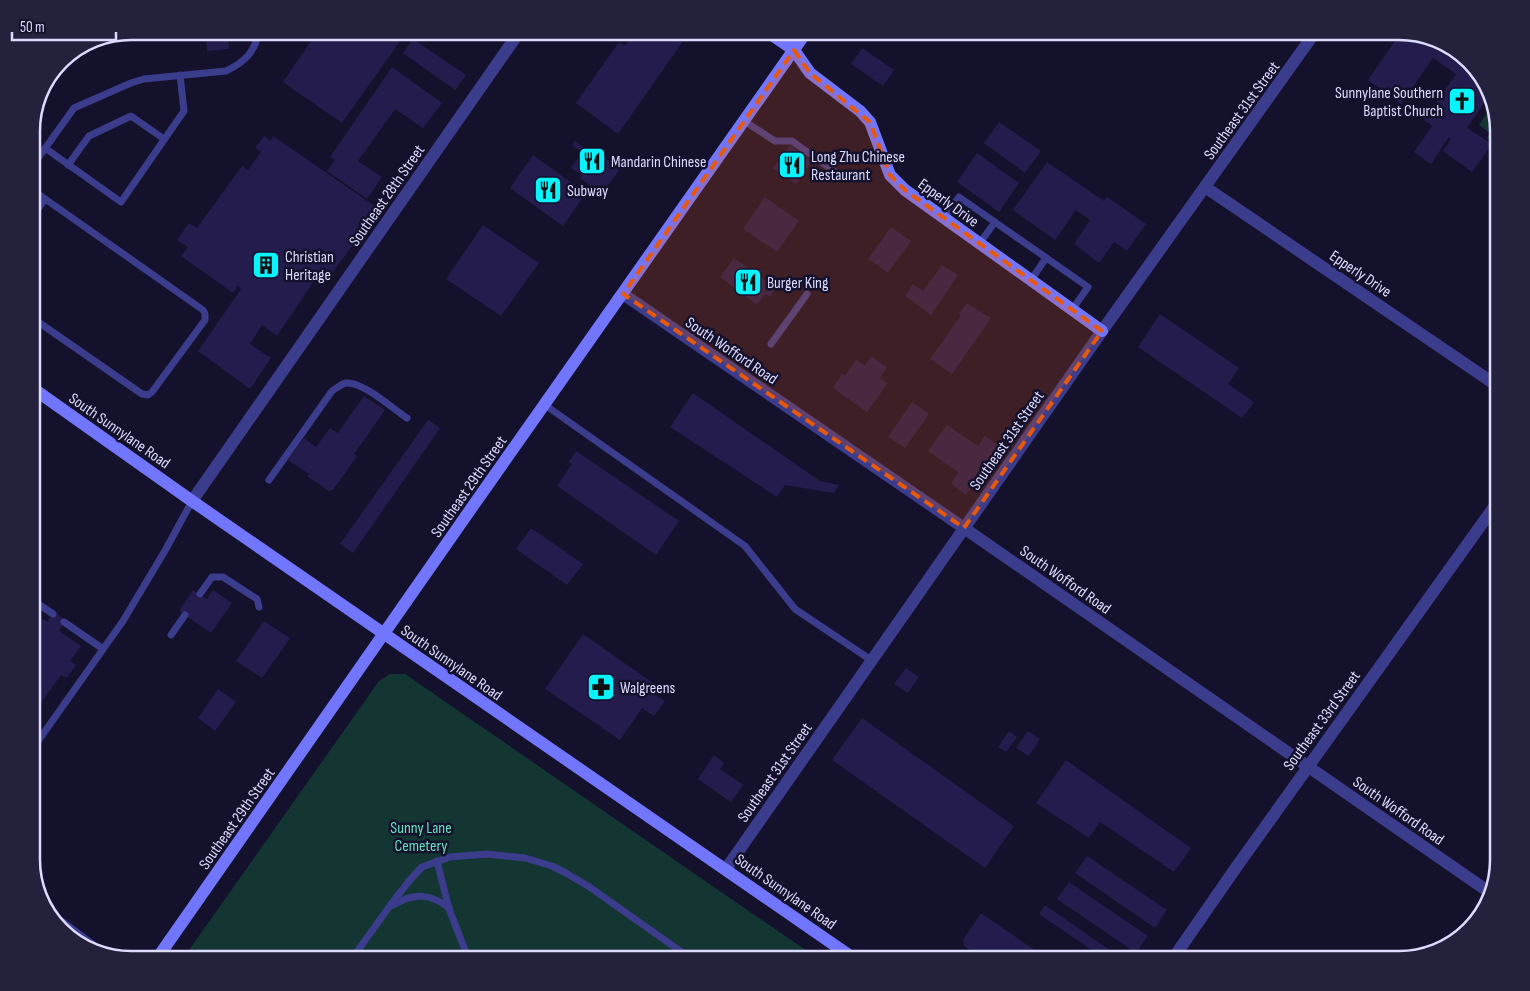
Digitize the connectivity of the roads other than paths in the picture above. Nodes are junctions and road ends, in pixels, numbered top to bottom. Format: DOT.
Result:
graph roads {
  1 [pos="256,40"];
  2 [pos="514,40"];
  3 [pos="779,40"];
  4 [pos="801,40"];
  5 [pos="1310,40"];
  6 [pos="794,50"];
  7 [pos="180,75"];
  8 [pos="744,121"];
  9 [pos="164,140"];
  10 [pos="45,148"];
  11 [pos="40,156"];
  12 [pos="68,165"];
  13 [pos="835,172"];
  14 [pos="1205,187"];
  15 [pos="40,195"];
  16 [pos="46,199"];
  17 [pos="40,208"];
  18 [pos="944,218"];
  19 [pos="995,222"];
  20 [pos="980,244"];
  21 [pos="1046,258"];
  22 [pos="1030,280"];
  23 [pos="623,294"];
  24 [pos="806,294"];
  25 [pos="1072,310"];
  26 [pos="40,323"];
  27 [pos="1102,331"];
  28 [pos="771,344"];
  29 [pos="1490,381"];
  30 [pos="40,394"];
  31 [pos="545,405"];
  32 [pos="406,418"];
  33 [pos="269,480"];
  34 [pos="192,501"];
  35 [pos="1490,513"];
  36 [pos="964,528"];
  37 [pos="200,594"];
  38 [pos="40,605"];
  39 [pos="259,607"];
  40 [pos="53,614"];
  41 [pos="185,616"];
  42 [pos="64,622"];
  43 [pos="384,634"];
  44 [pos="172,635"];
  45 [pos="104,649"];
  46 [pos="871,660"];
  47 [pos="40,740"];
  48 [pos="1308,766"];
  49 [pos="437,861"];
  50 [pos="726,870"];
  51 [pos="1485,889"];
  52 [pos="389,907"];
  53 [pos="449,908"];
  54 [pos="162,951"];
  55 [pos="357,951"];
  56 [pos="466,951"];
  57 [pos="680,951"];
  58 [pos="843,951"];
  59 [pos="1178,951"];
  1 -- 7 [label="lane"];
  2 -- 34 [label="street, Southeast 28th Street"];
  3 -- 6 [label="main road, Epperly Drive"];
  4 -- 6 [label="main road, Southeast 29th Street"];
  5 -- 14 [label="street, Southeast 31st Street"];
  6 -- 8 [label="main road, Southeast 29th Street"];
  6 -- 18 [label="main road, Epperly Drive"];
  7 -- 9 [label="lane"];
  7 -- 10 [label="lane"];
  8 -- 13 [label="lane"];
  8 -- 23 [label="main road, Southeast 29th Street"];
  9 -- 12 [label="lane"];
  9 -- 12 [label="lane"];
  10 -- 11 [label="lane"];
  10 -- 12 [label="lane"];
  14 -- 27 [label="street, Southeast 31st Street"];
  14 -- 29 [label="street, Epperly Drive"];
  15 -- 16 [label="lane"];
  16 -- 17 [label="lane"];
  16 -- 26 [label="lane"];
  18 -- 19 [label="lane"];
  18 -- 20 [label="main road, Epperly Drive"];
  19 -- 20 [label="lane"];
  19 -- 21 [label="lane"];
  20 -- 22 [label="main road, Epperly Drive"];
  21 -- 22 [label="lane"];
  21 -- 25 [label="lane"];
  22 -- 25 [label="main road, Epperly Drive"];
  23 -- 31 [label="main road, Southeast 29th Street"];
  23 -- 36 [label="street, South Wofford Road"];
  24 -- 28 [label="lane"];
  25 -- 27 [label="main road, Epperly Drive"];
  27 -- 36 [label="street, Southeast 31st Street"];
  30 -- 34 [label="main road, South Sunnylane Road"];
  31 -- 43 [label="main road, Southeast 29th Street"];
  31 -- 46 [label="lane"];
  32 -- 33 [label="lane"];
  34 -- 43 [label="main road, South Sunnylane Road"];
  34 -- 45 [label="lane"];
  35 -- 48 [label="street, Southeast 33rd Street"];
  36 -- 46 [label="street, Southeast 31st Street"];
  36 -- 48 [label="street, South Wofford Road"];
  37 -- 39 [label="lane"];
  38 -- 40 [label="lane"];
  41 -- 44 [label="lane"];
  42 -- 45 [label="lane"];
  43 -- 50 [label="main road, South Sunnylane Road"];
  43 -- 54 [label="main road, Southeast 29th Street"];
  45 -- 47 [label="lane"];
  46 -- 50 [label="street, Southeast 31st Street"];
  48 -- 51 [label="street, South Wofford Road"];
  48 -- 59 [label="street, Southeast 33rd Street"];
  49 -- 52 [label="lane"];
  49 -- 53 [label="lane"];
  49 -- 57 [label="lane"];
  50 -- 58 [label="main road, South Sunnylane Road"];
  52 -- 53 [label="lane"];
  52 -- 55 [label="lane"];
  53 -- 56 [label="lane"];
}
